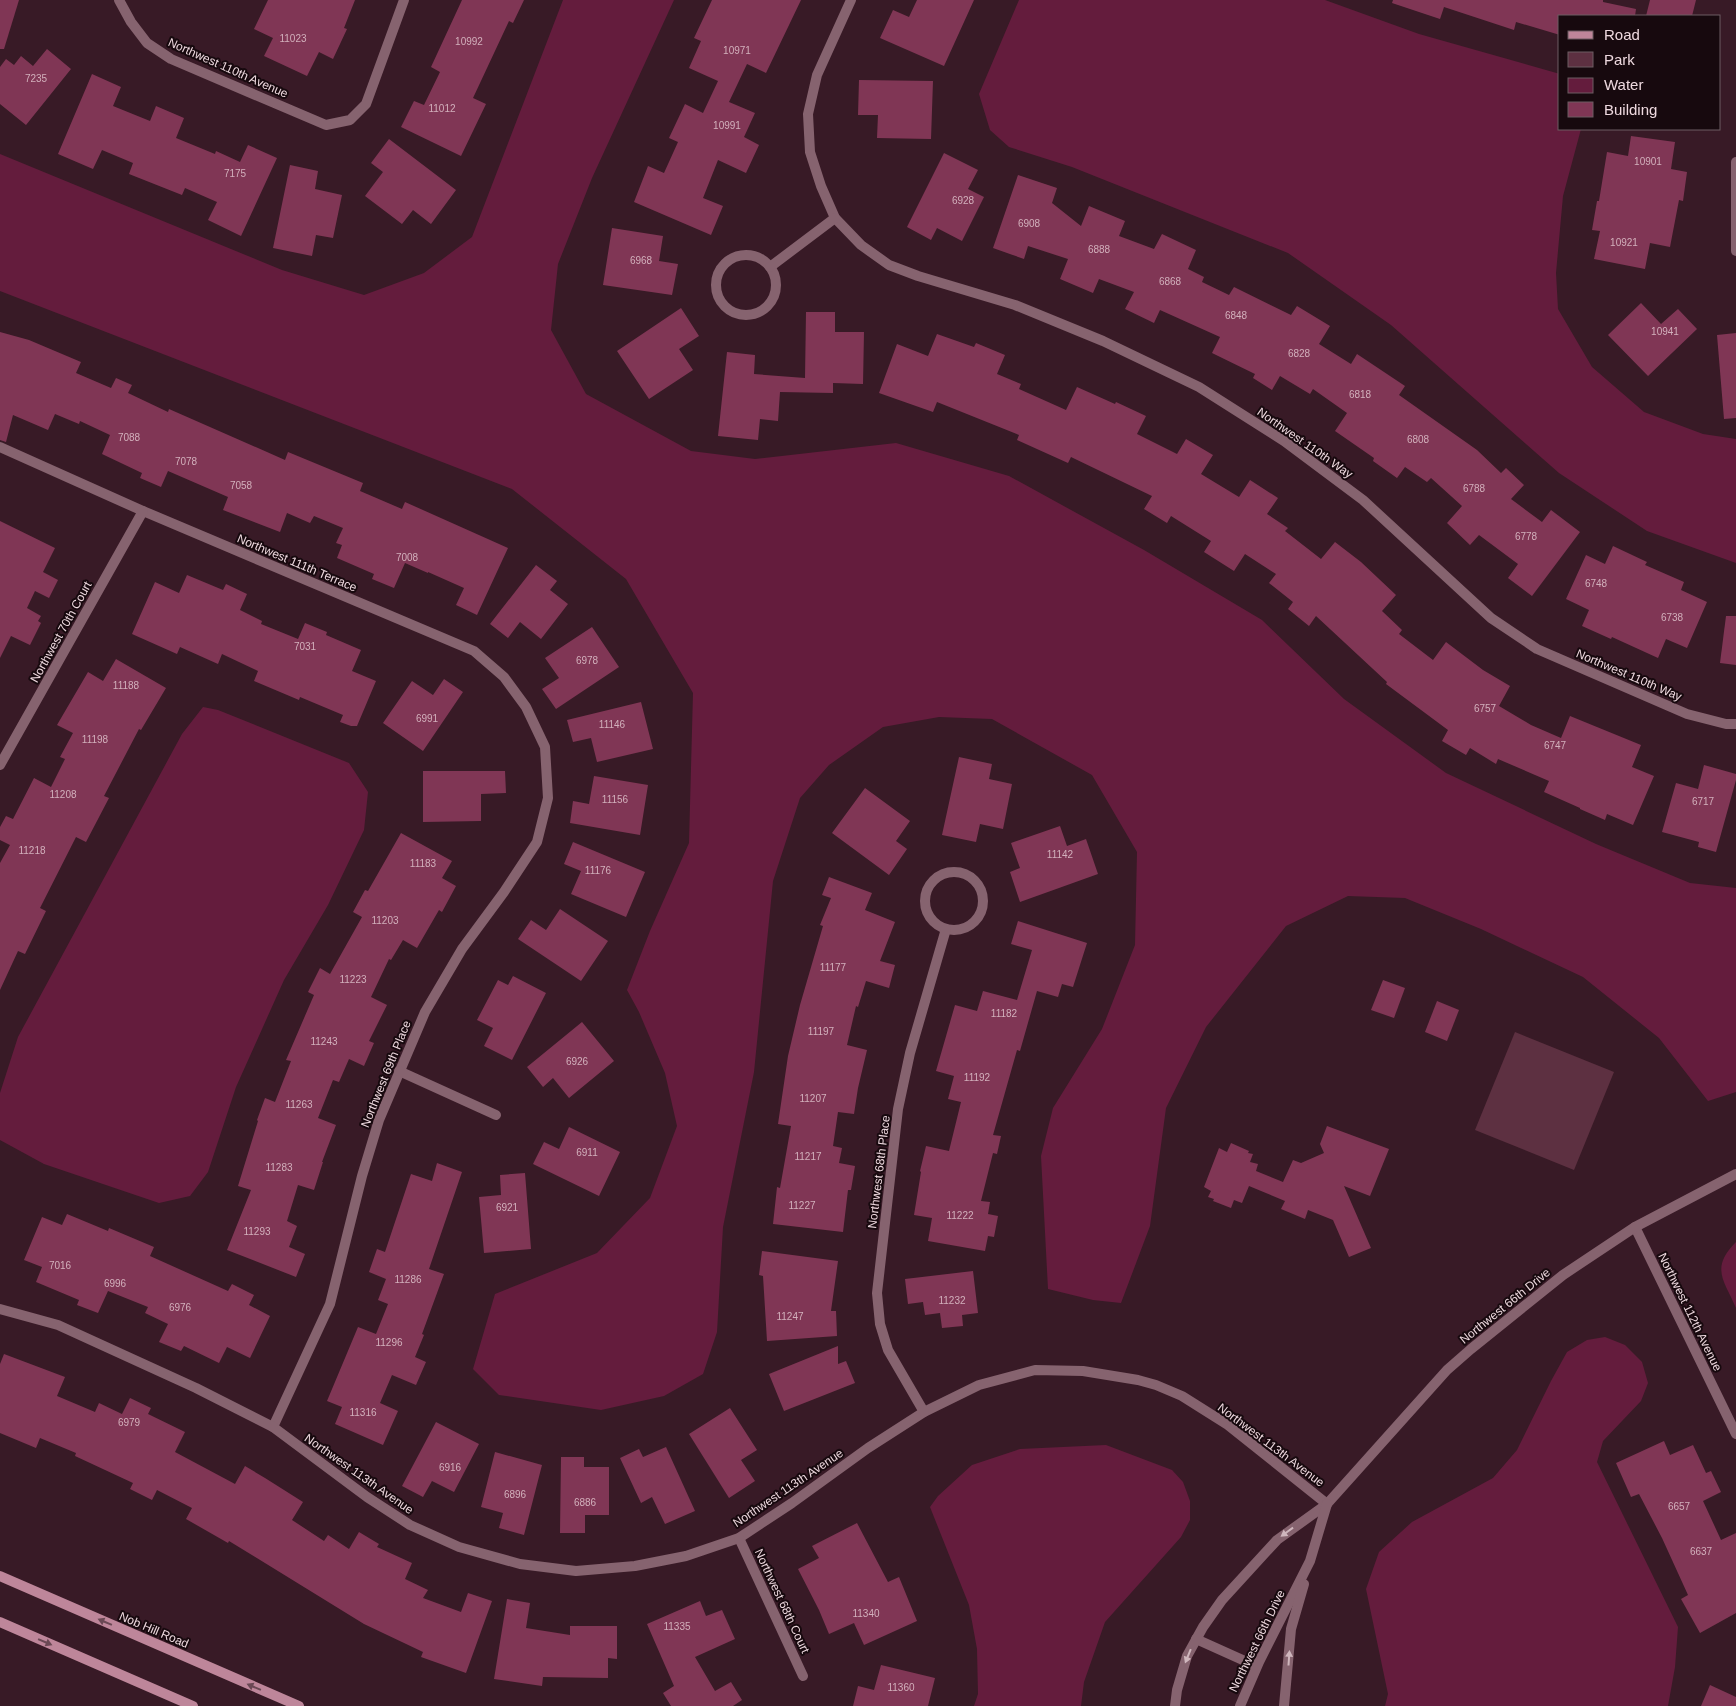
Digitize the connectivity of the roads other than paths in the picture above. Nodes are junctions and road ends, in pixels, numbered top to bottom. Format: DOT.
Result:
graph roads {
  1 [pos="118,0"];
  2 [pos="404,0"];
  3 [pos="850,0"];
  4 [pos="1736,162"];
  5 [pos="835,218"];
  6 [pos="1736,251"];
  7 [pos="770,267"];
  8 [pos="0,447"];
  9 [pos="144,511"];
  10 [pos="1736,724"];
  11 [pos="545,747"];
  12 [pos="0,765"];
  13 [pos="946,929"];
  14 [pos="399,1072"];
  15 [pos="496,1115"];
  16 [pos="1736,1174"];
  17 [pos="1635,1227"];
  18 [pos="0,1309"];
  19 [pos="924,1412"];
  20 [pos="273,1427"];
  21 [pos="1736,1434"];
  22 [pos="1327,1504"];
  23 [pos="739,1538"];
  24 [pos="1310,1561"];
  25 [pos="0,1576"];
  26 [pos="0,1622"];
  27 [pos="1196,1639"];
  28 [pos="1256,1666"];
  29 [pos="803,1676"];
  30 [pos="193,1706"];
  31 [pos="299,1706"];
  32 [pos="1176,1706"];
  33 [pos="1240,1706"];
  34 [pos="1284,1706"];
  1 -- 2 [label="street, Northwest 110th Avenue"];
  3 -- 5 [label="street"];
  4 -- 6 [label="street"];
  5 -- 7 [label="street"];
  5 -- 10 [label="street, Northwest 110th Way"];
  7 -- 7 [label="street"];
  8 -- 9 [label="street, Northwest 111th Terrace"];
  9 -- 11 [label="street, Northwest 111th Terrace"];
  9 -- 12 [label="street, Northwest 70th Court"];
  11 -- 14 [label="street, Northwest 69th Place"];
  13 -- 13 [label="street"];
  13 -- 19 [label="street, Northwest 68th Place"];
  14 -- 15 [label="street"];
  14 -- 20 [label="street, Northwest 69th Place"];
  16 -- 17 [label="street, Northwest 66th Drive"];
  17 -- 21 [label="street, Northwest 112th Avenue"];
  17 -- 22 [label="street, Northwest 66th Drive"];
  18 -- 20 [label="street, Northwest 113th Avenue"];
  19 -- 22 [label="street, Northwest 113th Avenue"];
  19 -- 23 [label="street, Northwest 113th Avenue"];
  20 -- 23 [label="street, Northwest 113th Avenue"];
  22 -- 24 [label="street, Northwest 66th Drive"];
  22 -- 27 [label="street, Northwest 66th Drive, one-way"];
  23 -- 29 [label="street, Northwest 68th Court"];
  24 -- 28 [label="street, Northwest 66th Drive"];
  34 -- 24 [label="street, Northwest 66th Drive, one-way"];
  31 -- 25 [label="main road, Nob Hill Road, one-way"];
  26 -- 30 [label="main road, one-way"];
  27 -- 28 [label="street"];
  27 -- 32 [label="street, Northwest 66th Drive, one-way"];
  28 -- 33 [label="street, Northwest 66th Drive"];
}
